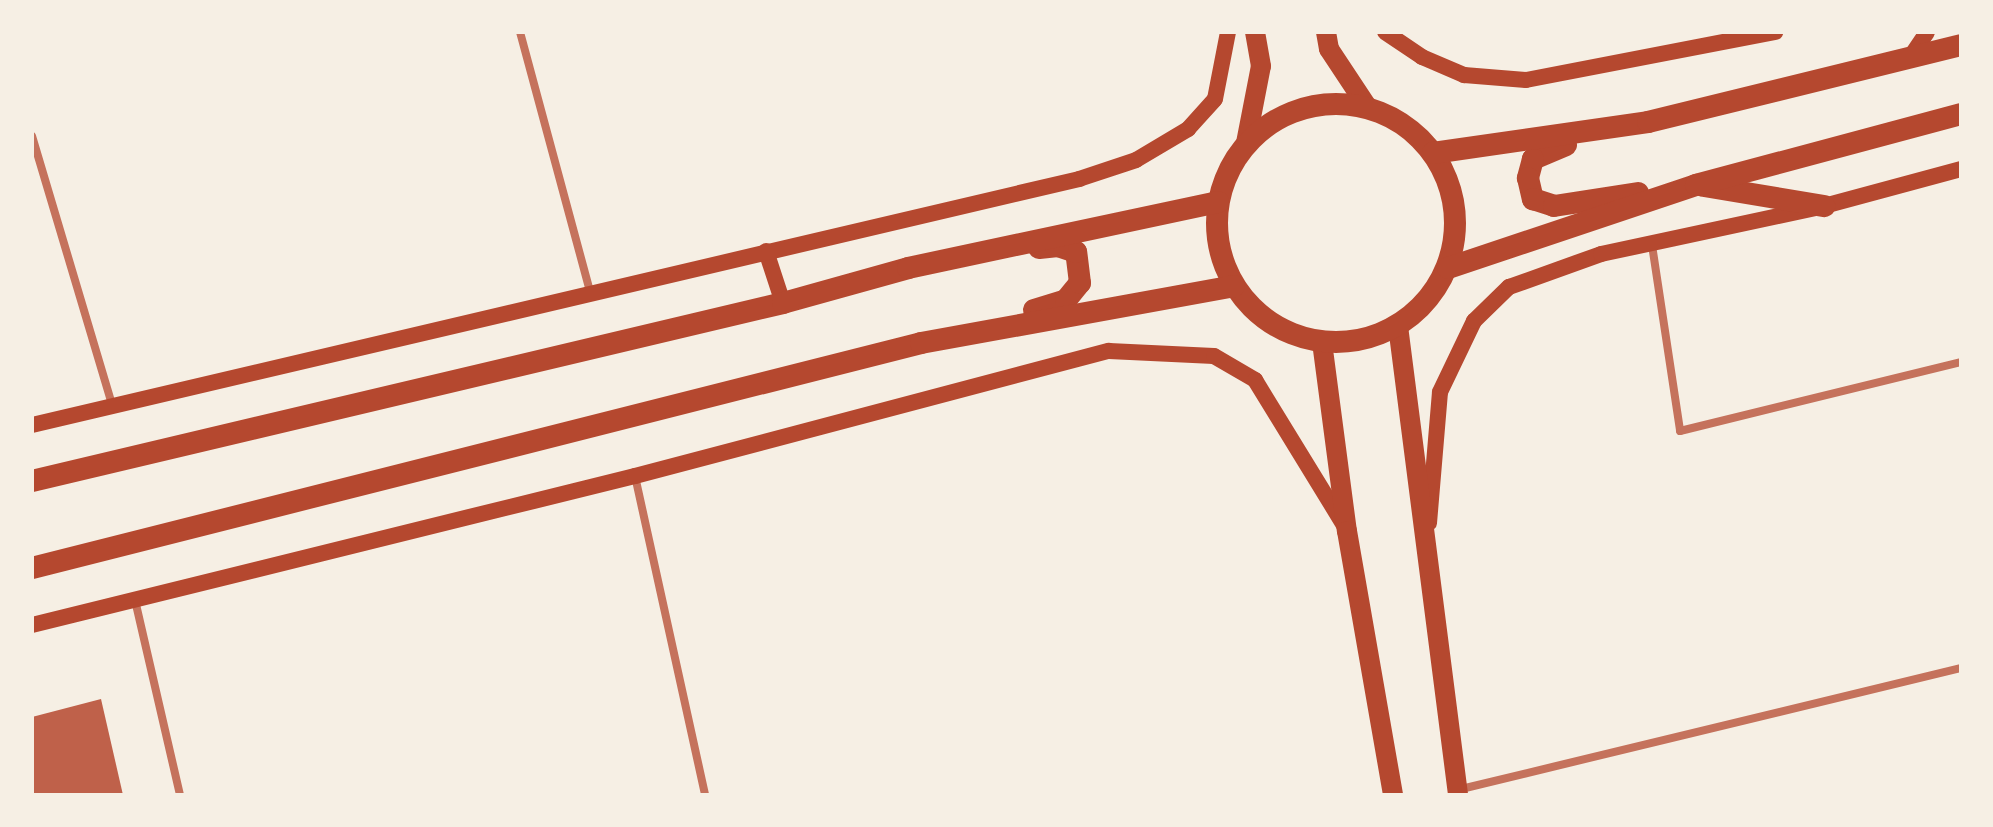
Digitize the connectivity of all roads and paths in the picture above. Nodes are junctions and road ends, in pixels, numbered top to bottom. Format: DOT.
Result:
graph roads {
  1 [pos="520,32"];
  2 [pos="1228,32"];
  3 [pos="1255,32"];
  4 [pos="1326,32"];
  5 [pos="1385,32"];
  6 [pos="1775,32"];
  7 [pos="1927,32"];
  8 [pos="1961,45"];
  9 [pos="1909,59"];
  10 [pos="1368,108"];
  11 [pos="1961,114"];
  12 [pos="1648,122"];
  13 [pos="32,136"];
  14 [pos="1246,143"];
  15 [pos="1433,153"];
  16 [pos="1961,169"];
  17 [pos="1696,185"];
  18 [pos="1218,202"];
  19 [pos="1824,206"];
  20 [pos="1652,245"];
  21 [pos="766,251"];
  22 [pos="908,268"];
  23 [pos="1448,268"];
  24 [pos="1234,286"];
  25 [pos="591,295"];
  26 [pos="783,303"];
  27 [pos="1398,326"];
  28 [pos="1322,342"];
  29 [pos="921,343"];
  30 [pos="1961,362"];
  31 [pos="112,405"];
  32 [pos="32,425"];
  33 [pos="635,476"];
  34 [pos="32,481"];
  35 [pos="1347,531"];
  36 [pos="1426,549"];
  37 [pos="32,568"];
  38 [pos="135,600"];
  39 [pos="32,625"];
  40 [pos="1961,668"];
  41 [pos="1457,792"];
  42 [pos="180,795"];
  43 [pos="705,795"];
  44 [pos="1393,795"];
  1 -- 25 [label="street"];
  2 -- 21 [label="main road"];
  3 -- 14 [label="main road"];
  4 -- 10 [label="main road"];
  5 -- 6 [label="main road"];
  7 -- 9 [label="main road"];
  8 -- 9 [label="highway"];
  9 -- 12 [label="highway"];
  10 -- 14 [label="highway"];
  10 -- 15 [label="highway"];
  11 -- 17 [label="highway"];
  12 -- 15 [label="highway"];
  12 -- 17 [label="highway"];
  13 -- 31 [label="street"];
  14 -- 18 [label="highway"];
  15 -- 23 [label="highway"];
  16 -- 19 [label="main road"];
  17 -- 19 [label="highway"];
  17 -- 23 [label="highway"];
  18 -- 22 [label="highway"];
  18 -- 24 [label="highway"];
  19 -- 20 [label="main road"];
  20 -- 30 [label="street"];
  20 -- 36 [label="main road"];
  21 -- 25 [label="main road"];
  21 -- 26 [label="main road"];
  22 -- 26 [label="highway"];
  22 -- 29 [label="highway"];
  23 -- 27 [label="highway"];
  24 -- 28 [label="highway"];
  24 -- 29 [label="highway"];
  25 -- 31 [label="main road"];
  26 -- 34 [label="highway"];
  27 -- 28 [label="highway"];
  27 -- 36 [label="main road"];
  28 -- 35 [label="main road"];
  29 -- 37 [label="highway"];
  31 -- 32 [label="main road"];
  33 -- 35 [label="main road"];
  33 -- 38 [label="main road"];
  33 -- 43 [label="street"];
  35 -- 44 [label="main road"];
  36 -- 41 [label="main road"];
  38 -- 39 [label="main road"];
  38 -- 42 [label="street"];
  40 -- 41 [label="street"];
}
